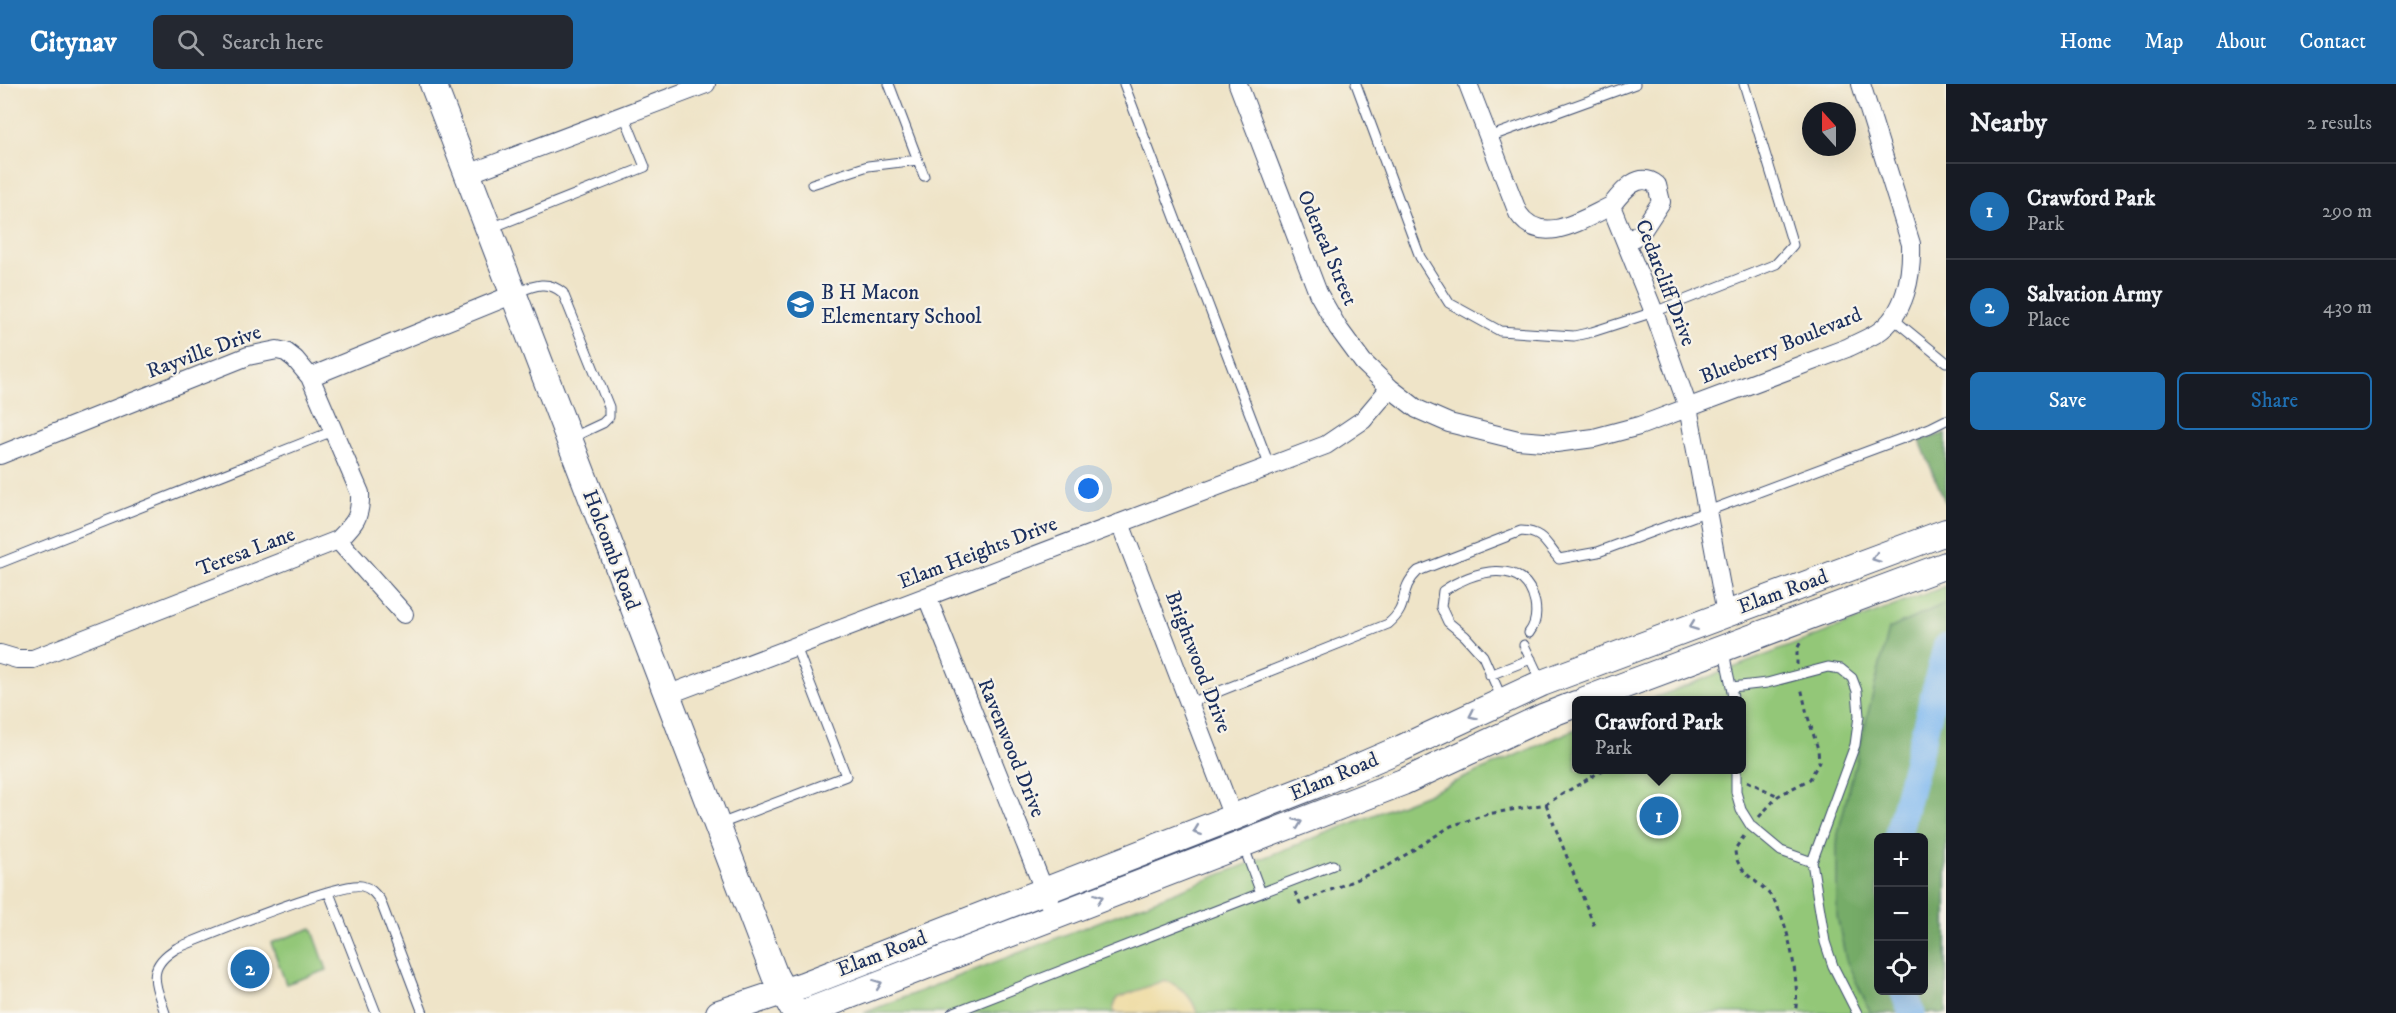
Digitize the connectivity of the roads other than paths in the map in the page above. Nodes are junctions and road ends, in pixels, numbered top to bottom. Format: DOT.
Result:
graph roads {
  1 [pos="433,84"];
  2 [pos="706,84"];
  3 [pos="889,84"];
  4 [pos="1124,84"];
  5 [pos="1238,84"];
  6 [pos="1356,84"];
  7 [pos="1468,84"];
  8 [pos="1635,84"];
  9 [pos="1744,84"];
  10 [pos="1861,84"];
  11 [pos="624,115"];
  12 [pos="1488,137"];
  13 [pos="918,160"];
  14 [pos="468,174"];
  15 [pos="924,176"];
  16 [pos="812,184"];
  17 [pos="1611,206"];
  18 [pos="489,229"];
  19 [pos="1626,242"];
  20 [pos="514,294"];
  21 [pos="1654,312"];
  22 [pos="1891,317"];
  23 [pos="1946,362"];
  24 [pos="310,377"];
  25 [pos="1390,388"];
  26 [pos="1688,408"];
  27 [pos="1946,420"];
  28 [pos="333,431"];
  29 [pos="569,439"];
  30 [pos="0,455"];
  31 [pos="1270,467"];
  32 [pos="1707,512"];
  33 [pos="1120,523"];
  34 [pos="1938,535"];
  35 [pos="338,540"];
  36 [pos="0,563"];
  37 [pos="1943,566"];
  38 [pos="927,597"];
  39 [pos="404,614"];
  40 [pos="1726,614"];
  41 [pos="1529,633"];
  42 [pos="1524,645"];
  43 [pos="796,647"];
  44 [pos="1725,647"];
  45 [pos="0,654"];
  46 [pos="1531,659"];
  47 [pos="1490,675"];
  48 [pos="1542,683"];
  49 [pos="1732,687"];
  50 [pos="667,695"];
  51 [pos="1596,696"];
  52 [pos="1732,696"];
  53 [pos="1503,701"];
  54 [pos="1190,703"];
  55 [pos="1572,706"];
  56 [pos="1736,774"];
  57 [pos="1233,817"];
  58 [pos="717,826"];
  59 [pos="1243,844"];
  60 [pos="1812,862"];
  61 [pos="1333,865"];
  62 [pos="1043,891"];
  63 [pos="329,893"];
  64 [pos="1261,893"];
  65 [pos="1054,915"];
  66 [pos="789,1003"];
  67 [pos="165,1013"];
  68 [pos="376,1013"];
  69 [pos="423,1013"];
  70 [pos="718,1013"];
  71 [pos="804,1013"];
  72 [pos="952,1013"];
  73 [pos="1857,1013"];
  1 -- 14 [label="main road, Holcomb Road"];
  2 -- 11 [label="street"];
  3 -- 13 [label="lane"];
  4 -- 31 [label="lane"];
  5 -- 25 [label="street, Odeneal Street"];
  6 -- 21 [label="lane"];
  7 -- 12 [label="street, Cedarcliff Drive"];
  8 -- 12 [label="lane"];
  9 -- 21 [label="lane"];
  10 -- 22 [label="street, Blueberry Boulevard"];
  11 -- 14 [label="street"];
  11 -- 18 [label="lane"];
  12 -- 17 [label="street, Cedarcliff Drive"];
  13 -- 15 [label="lane"];
  13 -- 16 [label="lane"];
  14 -- 18 [label="main road, Holcomb Road"];
  17 -- 19 [label="street, Cedarcliff Drive"];
  17 -- 19 [label="street"];
  18 -- 20 [label="main road, Holcomb Road"];
  19 -- 21 [label="street, Cedarcliff Drive"];
  20 -- 24 [label="street"];
  20 -- 29 [label="main road, Holcomb Road"];
  20 -- 29 [label="lane"];
  21 -- 26 [label="street, Cedarcliff Drive"];
  22 -- 23 [label="lane"];
  22 -- 26 [label="street, Blueberry Boulevard"];
  24 -- 28 [label="street, Teresa Lane"];
  24 -- 30 [label="street, Rayville Drive"];
  25 -- 26 [label="street, Odeneal Street"];
  25 -- 31 [label="street, Elam Heights Drive"];
  26 -- 32 [label="street, Cedarcliff Drive"];
  27 -- 32 [label="lane"];
  28 -- 35 [label="street, Teresa Lane"];
  28 -- 36 [label="lane"];
  29 -- 50 [label="main road, Holcomb Road"];
  31 -- 33 [label="street, Elam Heights Drive"];
  32 -- 40 [label="street, Cedarcliff Drive"];
  32 -- 54 [label="lane"];
  33 -- 38 [label="street, Elam Heights Drive"];
  33 -- 54 [label="street, Brightwood Drive"];
  34 -- 40 [label="main road, Elam Road, one-way"];
  35 -- 39 [label="street"];
  35 -- 45 [label="street, Teresa Lane"];
  37 -- 44 [label="main road, Elam Road"];
  38 -- 43 [label="street, Elam Heights Drive"];
  38 -- 62 [label="street, Ravenwood Drive"];
  40 -- 44 [label="main road"];
  40 -- 48 [label="main road, Elam Road, one-way"];
  41 -- 47 [label="lane"];
  42 -- 46 [label="lane"];
  43 -- 50 [label="street, Elam Heights Drive"];
  43 -- 58 [label="lane"];
  44 -- 49 [label="lane"];
  44 -- 51 [label="main road, Elam Road"];
  46 -- 47 [label="lane"];
  46 -- 48 [label="lane"];
  47 -- 53 [label="lane"];
  48 -- 53 [label="main road, Elam Road"];
  49 -- 52 [label="lane"];
  49 -- 60 [label="lane"];
  50 -- 58 [label="main road, Holcomb Road"];
  53 -- 57 [label="main road, Elam Road, one-way"];
  54 -- 57 [label="street, Brightwood Drive"];
  59 -- 55 [label="main road, Elam Road, one-way"];
  56 -- 60 [label="lane"];
  57 -- 59 [label="main road"];
  57 -- 62 [label="main road, Elam Road, one-way"];
  58 -- 66 [label="main road, Holcomb Road"];
  59 -- 64 [label="lane"];
  65 -- 59 [label="main road, Elam Road, one-way"];
  60 -- 73 [label="lane"];
  61 -- 64 [label="lane"];
  62 -- 65 [label="street, Ravenwood Drive"];
  62 -- 66 [label="main road, Elam Road"];
  63 -- 67 [label="lane"];
  63 -- 68 [label="lane"];
  63 -- 69 [label="lane"];
  64 -- 72 [label="lane"];
  71 -- 65 [label="main road, Elam Road, one-way"];
  66 -- 70 [label="main road, Elam Road"];
}
